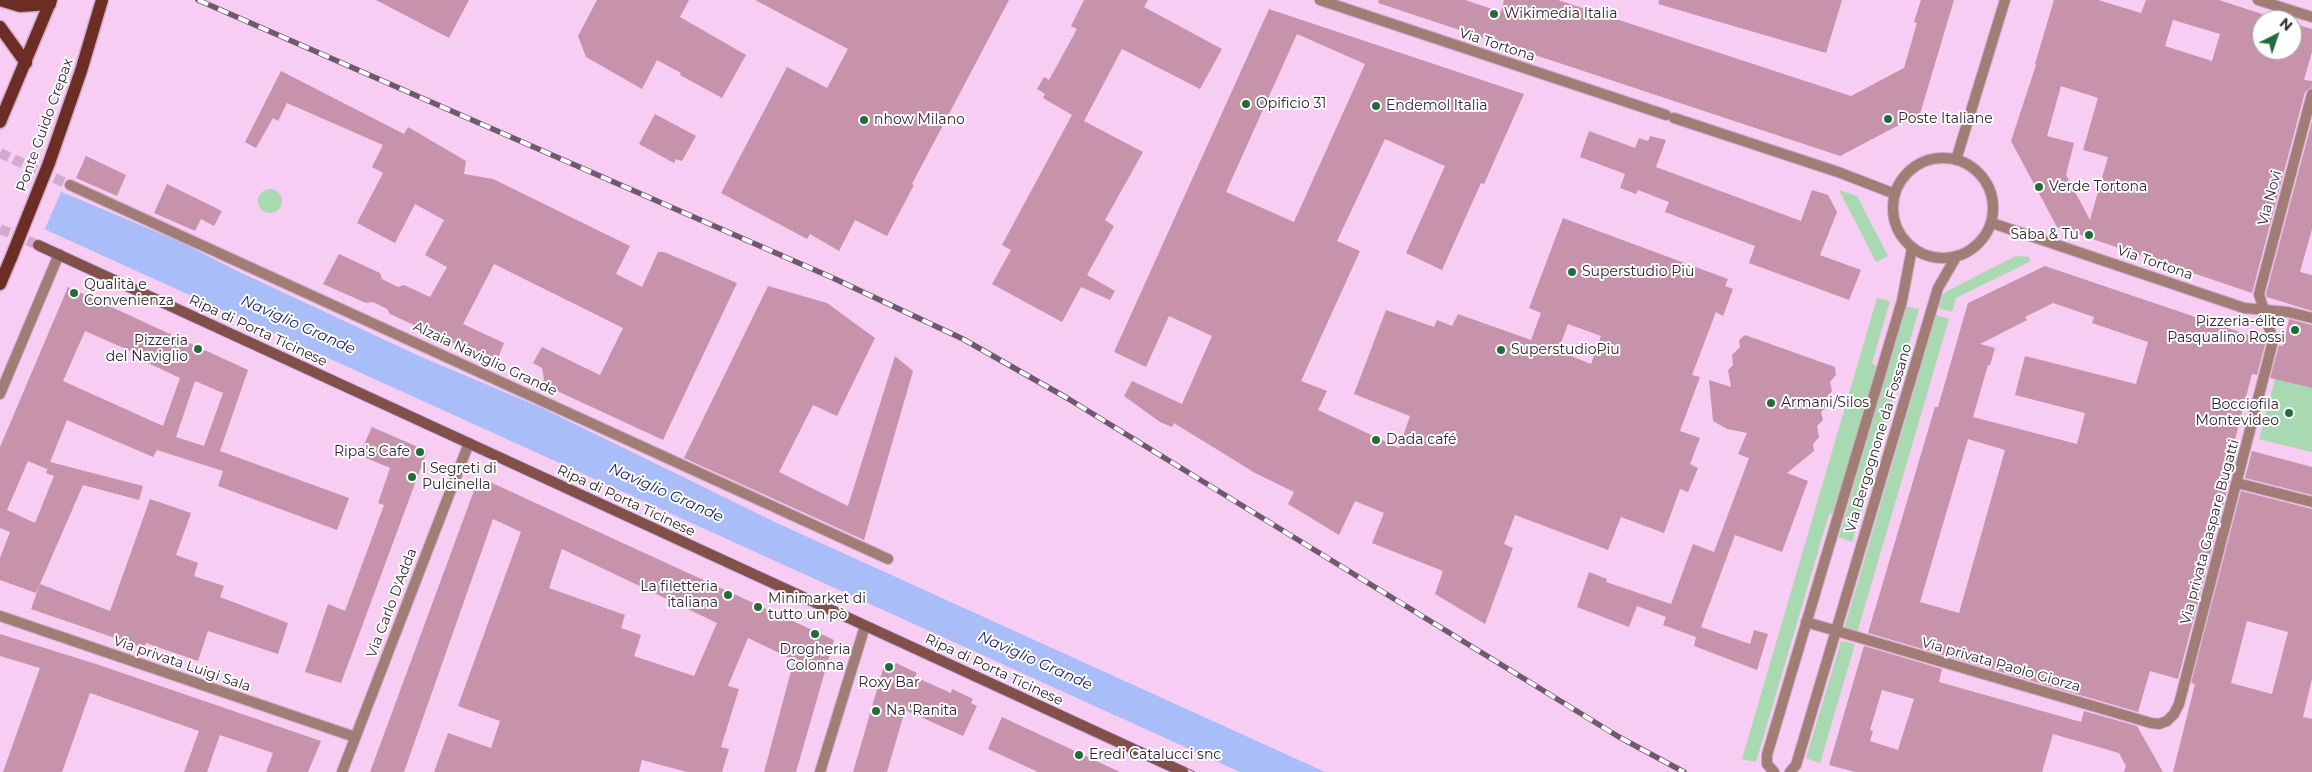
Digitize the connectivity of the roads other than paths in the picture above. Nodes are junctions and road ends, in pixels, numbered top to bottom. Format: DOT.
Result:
graph roads {
  1 [pos="0,0"];
  2 [pos="102,0"];
  3 [pos="1320,0"];
  4 [pos="2004,0"];
  5 [pos="2258,0"];
  6 [pos="50,2"];
  7 [pos="2312,17"];
  8 [pos="0,27"];
  9 [pos="26,63"];
  10 [pos="2312,94"];
  11 [pos="0,122"];
  12 [pos="1956,160"];
  13 [pos="70,185"];
  14 [pos="1895,194"];
  15 [pos="1992,223"];
  16 [pos="38,245"];
  17 [pos="1912,248"];
  18 [pos="59,254"];
  19 [pos="1956,257"];
  20 [pos="0,284"];
  21 [pos="2263,310"];
  22 [pos="2312,318"];
  23 [pos="0,394"];
  24 [pos="469,443"];
  25 [pos="2237,483"];
  26 [pos="2312,502"];
  27 [pos="888,559"];
  28 [pos="0,616"];
  29 [pos="1806,622"];
  30 [pos="865,626"];
  31 [pos="1836,631"];
  32 [pos="2159,724"];
  33 [pos="355,738"];
  34 [pos="342,772"];
  35 [pos="820,772"];
  36 [pos="1182,772"];
  37 [pos="1774,772"];
  38 [pos="1790,772"];
  1 -- 6 [label="main road"];
  2 -- 20 [label="main road, Ponte Guido Crepax, bridge"];
  3 -- 14 [label="street, Via Tortona"];
  4 -- 12 [label="street"];
  5 -- 7 [label="street"];
  6 -- 9 [label="main road"];
  8 -- 9 [label="main road"];
  9 -- 11 [label="main road"];
  10 -- 21 [label="street, Via Novi"];
  12 -- 14 [label="street"];
  12 -- 15 [label="street"];
  13 -- 27 [label="street, Alzaia Naviglio Grande"];
  14 -- 17 [label="street"];
  15 -- 19 [label="street"];
  15 -- 21 [label="street, Via Tortona"];
  16 -- 18 [label="street, Ripa di Porta Ticinese"];
  17 -- 19 [label="street"];
  17 -- 29 [label="street, Via Bergognone da Fossano"];
  18 -- 23 [label="street"];
  18 -- 24 [label="street, Ripa di Porta Ticinese"];
  19 -- 31 [label="street, Via Bergognone da Fossano"];
  21 -- 22 [label="street, Via Tortona"];
  21 -- 25 [label="street, Via privata Gaspare Bugatti"];
  24 -- 30 [label="street, Ripa di Porta Ticinese"];
  24 -- 33 [label="street, Via Carlo D'Adda"];
  25 -- 26 [label="street"];
  25 -- 32 [label="street, Via privata Gaspare Bugatti"];
  28 -- 33 [label="street, Via privata Luigi Sala"];
  29 -- 31 [label="street"];
  29 -- 37 [label="street, Via Bergognone da Fossano"];
  30 -- 35 [label="street"];
  30 -- 36 [label="street, Ripa di Porta Ticinese"];
  31 -- 32 [label="street, Via privata Paolo Giorza"];
  31 -- 38 [label="street, Via Bergognone da Fossano"];
  33 -- 34 [label="street, Via Carlo D'Adda"];
}
